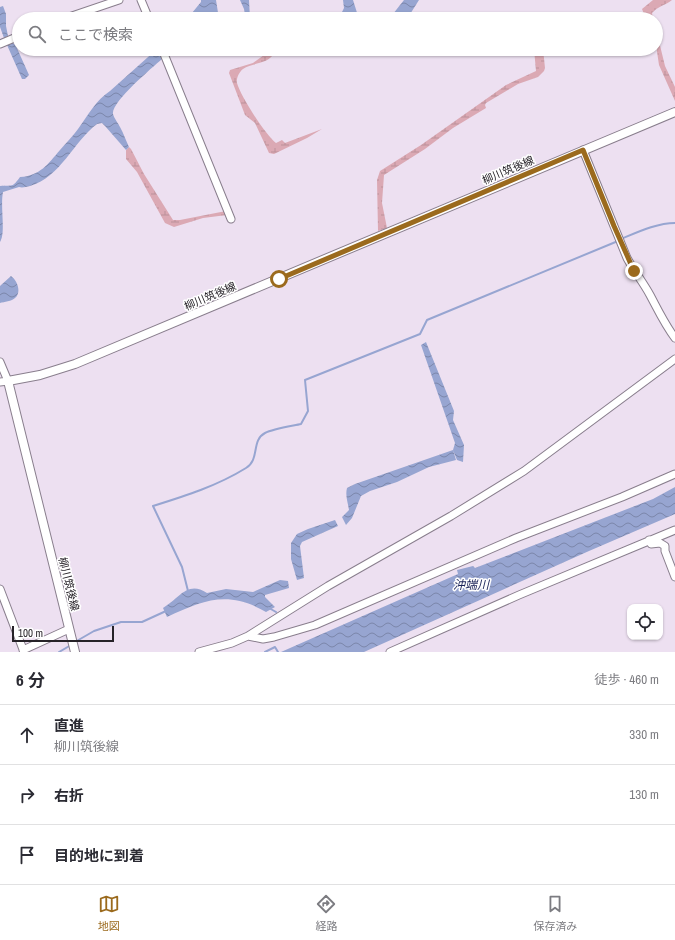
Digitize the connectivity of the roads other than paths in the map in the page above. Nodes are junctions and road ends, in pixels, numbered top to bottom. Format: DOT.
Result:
graph roads {
  1 [pos="118,0"];
  2 [pos="141,0"];
  3 [pos="83,12"];
  4 [pos="146,12"];
  5 [pos="12,39"];
  6 [pos="0,44"];
  7 [pos="165,56"];
  8 [pos="675,112"];
  9 [pos="583,150"];
  10 [pos="231,219"];
  11 [pos="675,338"];
  12 [pos="675,360"];
  13 [pos="0,362"];
  14 [pos="4,382"];
  15 [pos="675,474"];
  16 [pos="675,530"];
  17 [pos="649,540"];
  18 [pos="675,577"];
  19 [pos="0,589"];
  20 [pos="69,629"];
  21 [pos="248,636"];
  22 [pos="74,650"];
  23 [pos="24,651"];
  24 [pos="199,652"];
  25 [pos="390,652"];
  1 -- 3 [label="street"];
  2 -- 4 [label="street"];
  5 -- 6 [label="street"];
  7 -- 10 [label="street"];
  8 -- 9 [label="main road, 柳川筑後線"];
  9 -- 11 [label="street"];
  9 -- 14 [label="main road, 柳川筑後線"];
  12 -- 21 [label="street"];
  13 -- 14 [label="street"];
  14 -- 20 [label="main road, 柳川筑後線"];
  15 -- 21 [label="street"];
  16 -- 17 [label="street"];
  17 -- 18 [label="street"];
  17 -- 25 [label="street"];
  19 -- 23 [label="street"];
  20 -- 22 [label="main road, 柳川筑後線"];
  20 -- 23 [label="street"];
  21 -- 24 [label="street"];
}
